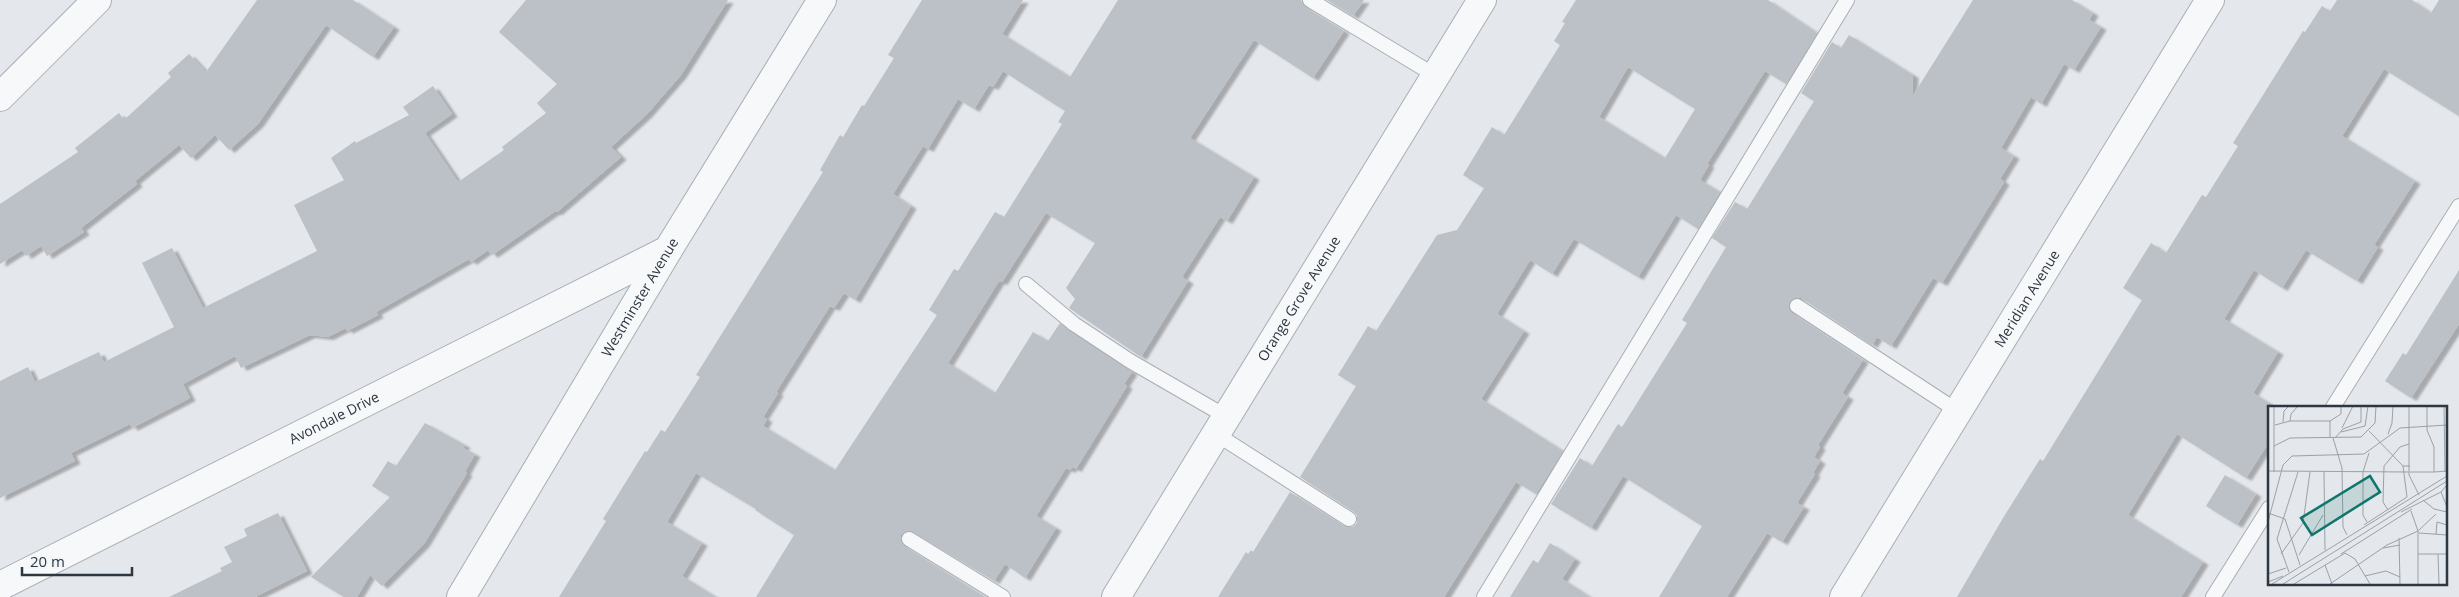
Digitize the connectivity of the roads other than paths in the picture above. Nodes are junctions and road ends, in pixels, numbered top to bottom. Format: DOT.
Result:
graph roads {
  1 [pos="96,0"];
  2 [pos="822,0"];
  3 [pos="1310,0"];
  4 [pos="1482,0"];
  5 [pos="1847,0"];
  6 [pos="2210,0"];
  7 [pos="1436,76"];
  8 [pos="0,97"];
  9 [pos="2459,206"];
  10 [pos="668,250"];
  11 [pos="1026,284"];
  12 [pos="1797,306"];
  13 [pos="2333,406"];
  14 [pos="1959,412"];
  15 [pos="1222,425"];
  16 [pos="2268,510"];
  17 [pos="1349,519"];
  18 [pos="909,539"];
  19 [pos="0,586"];
  20 [pos="461,597"];
  21 [pos="1002,597"];
  22 [pos="1116,597"];
  23 [pos="1484,597"];
  24 [pos="1844,597"];
  25 [pos="2213,597"];
  1 -- 8 [label="street"];
  2 -- 10 [label="street, Westminster Avenue"];
  3 -- 7 [label="lane"];
  4 -- 7 [label="street, Orange Grove Avenue"];
  5 -- 23 [label="lane"];
  6 -- 14 [label="street, Meridian Avenue"];
  7 -- 15 [label="street, Orange Grove Avenue"];
  9 -- 13 [label="lane"];
  10 -- 19 [label="street, Avondale Drive"];
  10 -- 20 [label="street, Westminster Avenue"];
  11 -- 15 [label="lane"];
  12 -- 14 [label="lane"];
  14 -- 24 [label="street, Meridian Avenue"];
  15 -- 17 [label="lane"];
  15 -- 22 [label="street, Orange Grove Avenue"];
  16 -- 25 [label="lane"];
  18 -- 21 [label="lane"];
}
